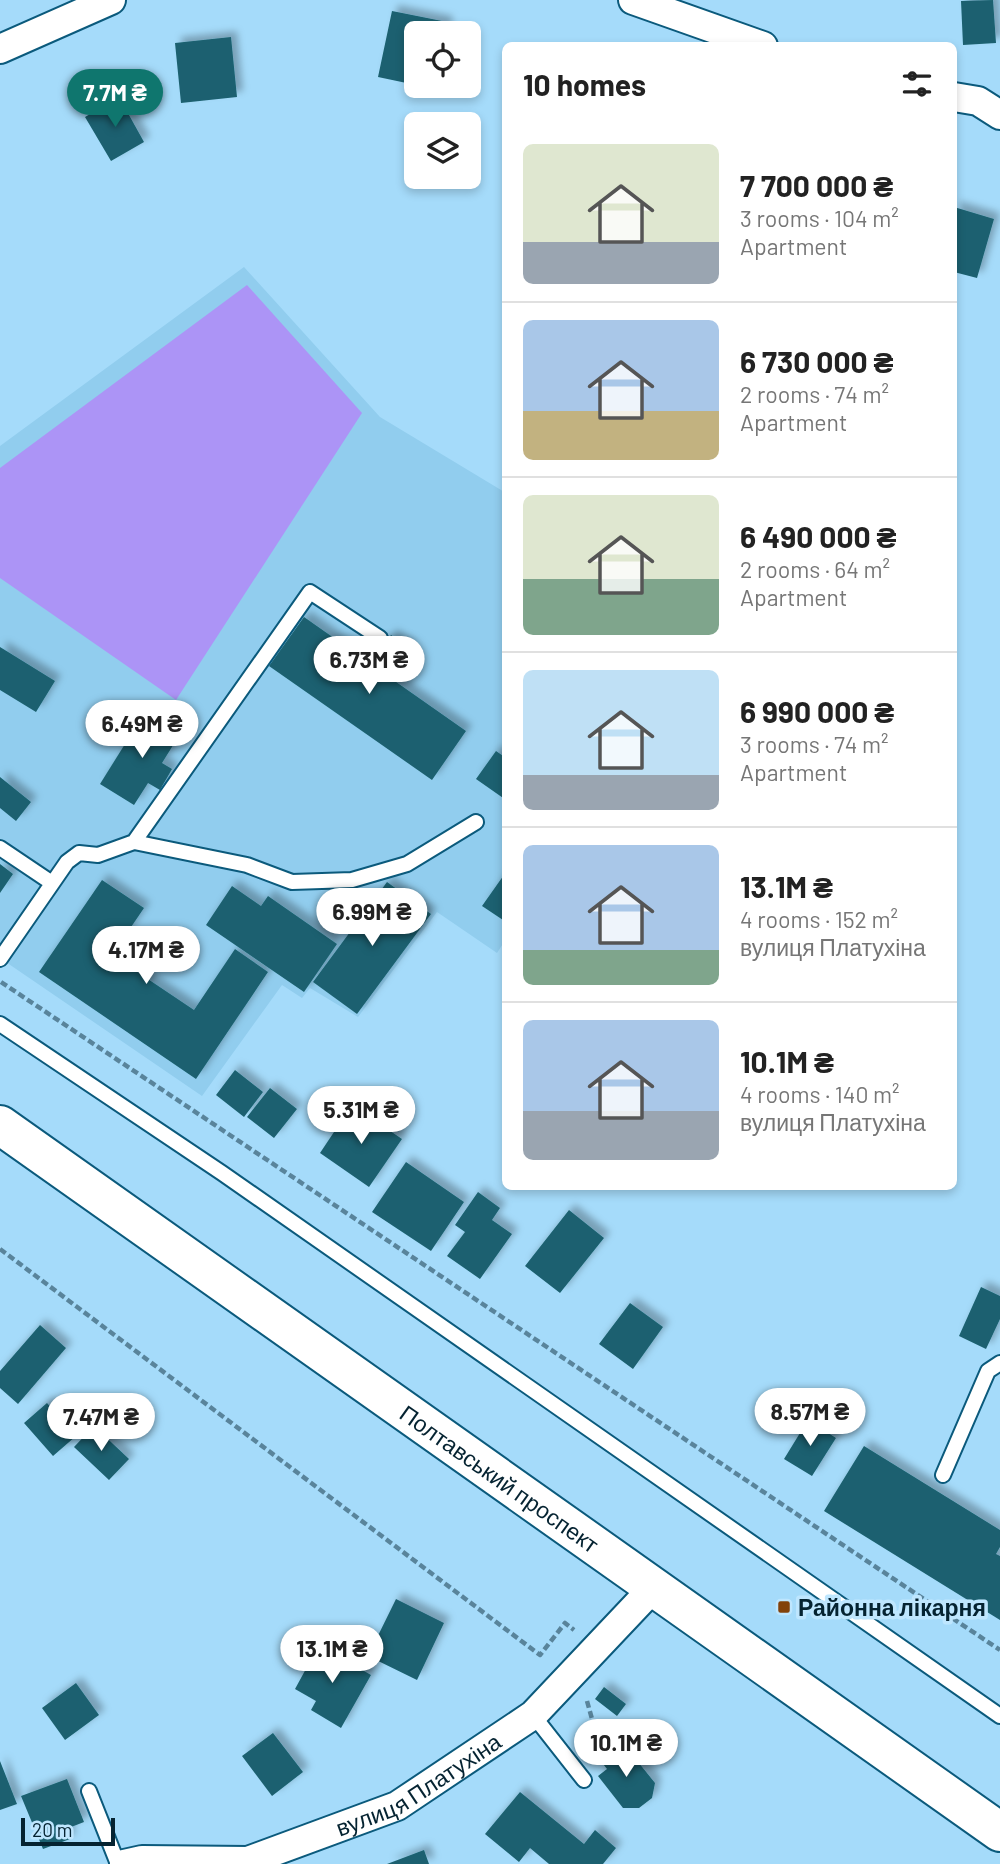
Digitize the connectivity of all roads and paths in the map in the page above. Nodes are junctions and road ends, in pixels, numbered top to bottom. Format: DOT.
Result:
graph roads {
  1 [pos="111,0"];
  2 [pos="633,0"];
  3 [pos="752,42"];
  4 [pos="0,49"];
  5 [pos="957,98"];
  6 [pos="1000,115"];
  7 [pos="380,638"];
  8 [pos="476,822"];
  9 [pos="134,842"];
  10 [pos="0,848"];
  11 [pos="52,883"];
  12 [pos="0,960"];
  13 [pos="0,981"];
  14 [pos="0,1024"];
  15 [pos="0,1125"];
  16 [pos="0,1249"];
  17 [pos="1000,1363"];
  18 [pos="943,1475"];
  19 [pos="654,1587"];
  20 [pos="597,1647"];
  21 [pos="1000,1650"];
  22 [pos="587,1698"];
  23 [pos="533,1715"];
  24 [pos="1000,1716"];
  25 [pos="599,1744"];
  26 [pos="584,1780"];
  27 [pos="89,1791"];
  28 [pos="1000,1832"];
  29 [pos="121,1864"];
  1 -- 4 [label="street"];
  2 -- 3 [label="street"];
  5 -- 6 [label="street"];
  7 -- 9 [label="lane"];
  8 -- 9 [label="lane"];
  9 -- 11 [label="lane"];
  10 -- 11 [label="lane"];
  11 -- 12 [label="lane"];
  13 -- 21 [label="path"];
  14 -- 24 [label="lane"];
  15 -- 19 [label="highway, Полтавський проспект"];
  16 -- 20 [label="path"];
  17 -- 18 [label="lane"];
  19 -- 20 [label="street, вулиця Платухіна"];
  19 -- 28 [label="highway, Полтавський проспект"];
  20 -- 23 [label="street, вулиця Платухіна"];
  22 -- 25 [label="path"];
  23 -- 26 [label="lane"];
  23 -- 29 [label="street, вулиця Платухіна"];
  27 -- 29 [label="lane"];
}
